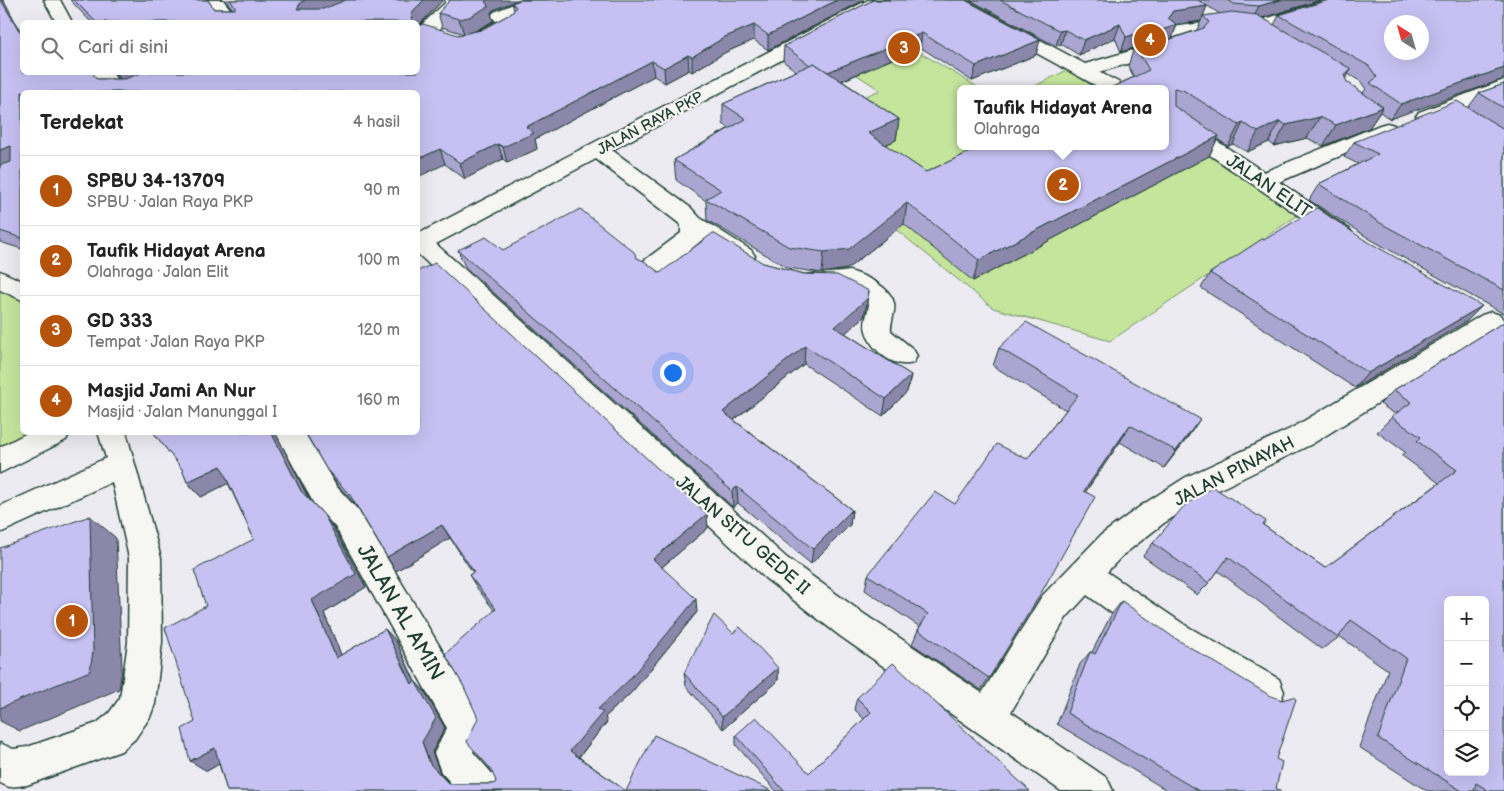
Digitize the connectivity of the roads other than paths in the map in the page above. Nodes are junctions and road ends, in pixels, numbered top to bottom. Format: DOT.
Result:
graph roads {
  1 [pos="52,0"];
  2 [pos="214,0"];
  3 [pos="453,0"];
  4 [pos="538,0"];
  5 [pos="881,0"];
  6 [pos="953,0"];
  7 [pos="1344,0"];
  8 [pos="1198,10"];
  9 [pos="63,20"];
  10 [pos="230,20"];
  11 [pos="1223,24"];
  12 [pos="1252,28"];
  13 [pos="429,34"];
  14 [pos="468,40"];
  15 [pos="1277,43"];
  16 [pos="1085,70"];
  17 [pos="103,75"];
  18 [pos="1110,85"];
  19 [pos="136,86"];
  20 [pos="1504,86"];
  21 [pos="115,90"];
  22 [pos="123,90"];
  23 [pos="1450,108"];
  24 [pos="1169,118"];
  25 [pos="1473,122"];
  26 [pos="598,150"];
  27 [pos="1262,182"];
  28 [pos="692,223"];
  29 [pos="420,243"];
  30 [pos="420,245"];
  31 [pos="1361,247"];
  32 [pos="762,268"];
  33 [pos="650,269"];
  34 [pos="785,278"];
  35 [pos="0,279"];
  36 [pos="20,291"];
  37 [pos="1487,318"];
  38 [pos="904,356"];
  39 [pos="50,435"];
  40 [pos="113,435"];
  41 [pos="291,435"];
  42 [pos="0,462"];
  43 [pos="122,464"];
  44 [pos="0,520"];
  45 [pos="1085,575"];
  46 [pos="1266,692"];
  47 [pos="987,718"];
  48 [pos="0,762"];
  49 [pos="483,791"];
  50 [pos="1094,791"];
  1 -- 9 [label="street"];
  2 -- 10 [label="street"];
  3 -- 13 [label="street"];
  4 -- 14 [label="street"];
  5 -- 26 [label="street, JALAN RAYA PKP"];
  6 -- 16 [label="street"];
  7 -- 12 [label="street"];
  8 -- 11 [label="street"];
  11 -- 12 [label="street"];
  11 -- 16 [label="street"];
  12 -- 15 [label="street"];
  16 -- 18 [label="street"];
  17 -- 21 [label="street"];
  19 -- 22 [label="street"];
  20 -- 23 [label="street"];
  23 -- 25 [label="street"];
  23 -- 27 [label="street"];
  24 -- 27 [label="street, JALAN ELIT"];
  26 -- 28 [label="street"];
  26 -- 29 [label="street, JALAN RAYA PKP"];
  27 -- 31 [label="street, JALAN ELIT"];
  28 -- 32 [label="street"];
  28 -- 33 [label="street"];
  30 -- 47 [label="street, JALAN SITU GEDE II"];
  34 -- 38 [label="street"];
  35 -- 36 [label="street"];
  37 -- 45 [label="street, JALAN PINAYAH"];
  39 -- 42 [label="street"];
  40 -- 43 [label="street"];
  41 -- 49 [label="street, JALAN AL AMIN"];
  43 -- 44 [label="street"];
  43 -- 48 [label="street"];
  45 -- 46 [label="street"];
  45 -- 47 [label="street, JALAN PINAYAH"];
  47 -- 50 [label="street, JALAN SITU GEDE II"];
}
